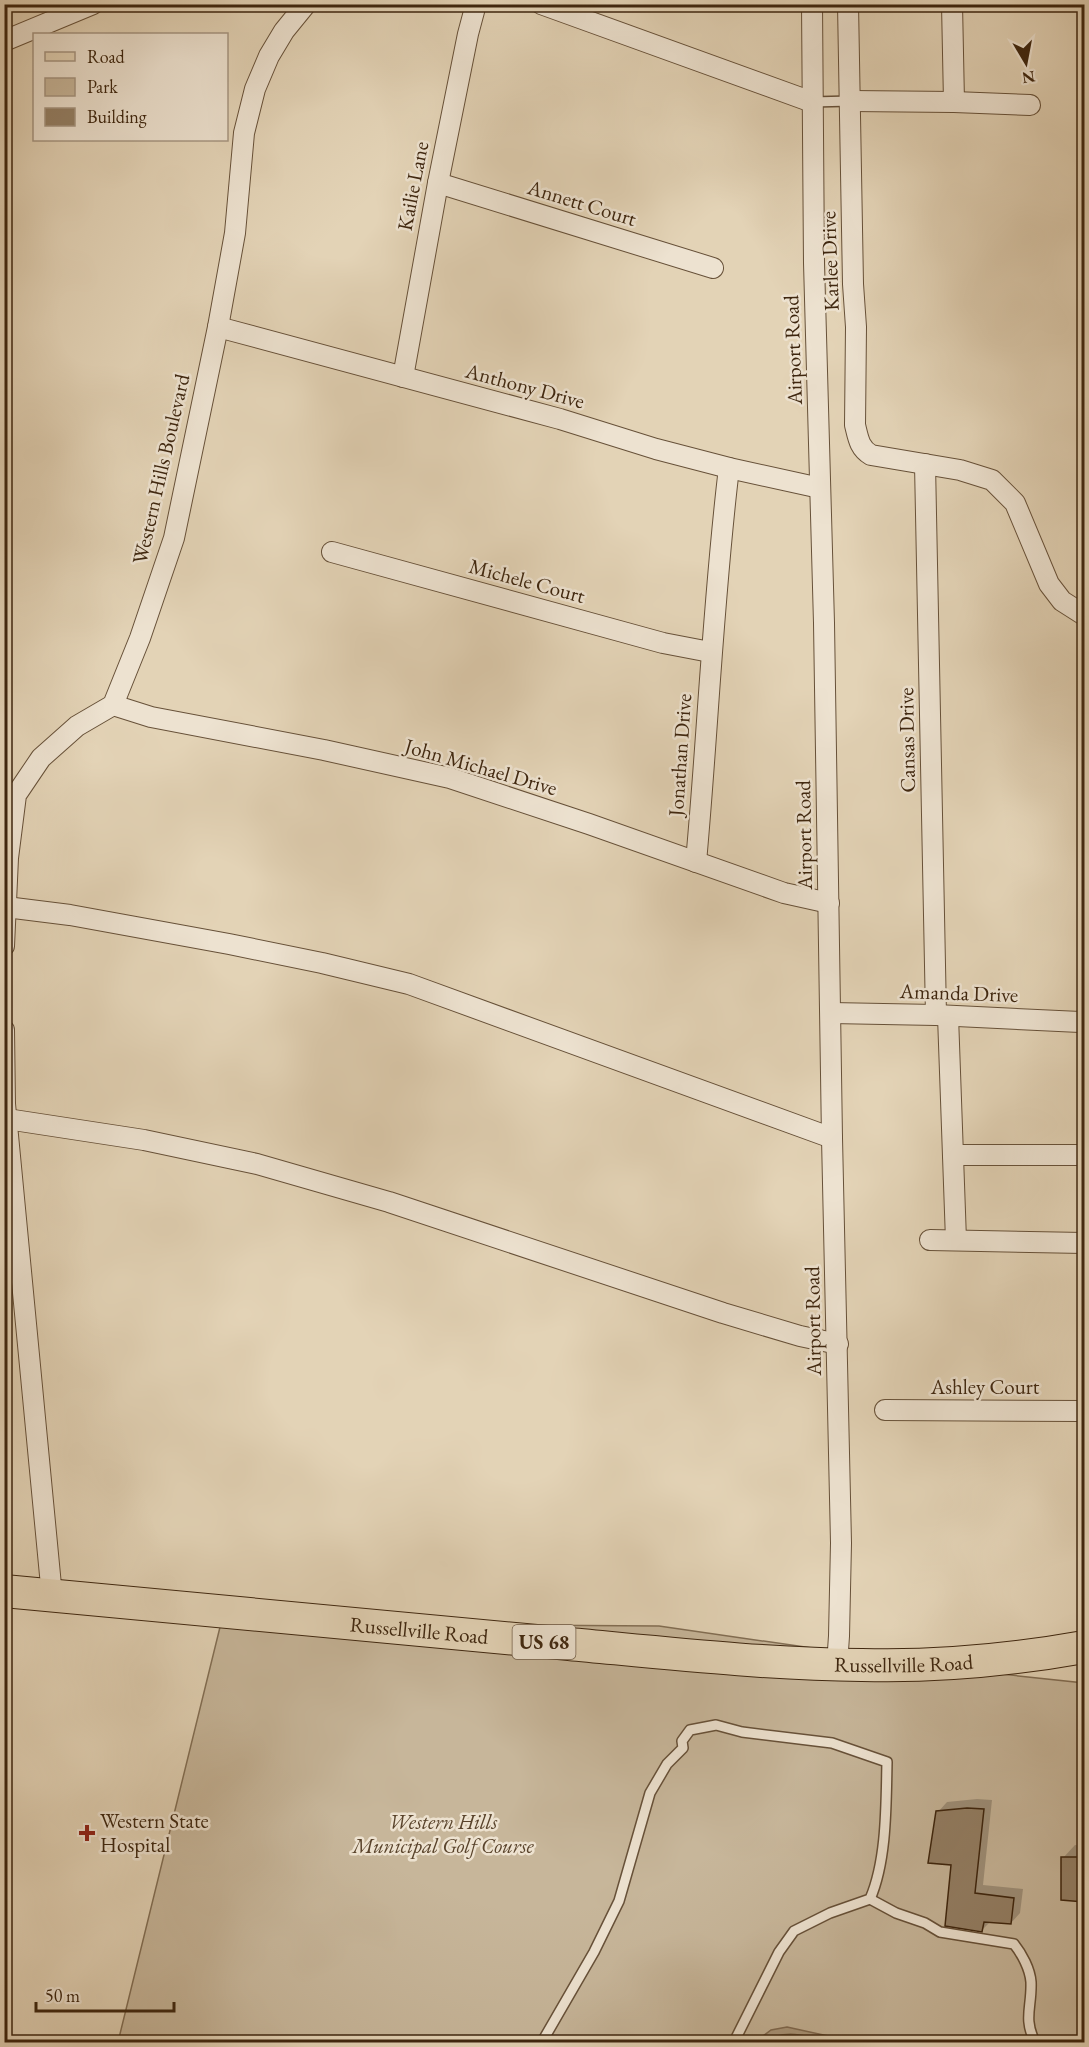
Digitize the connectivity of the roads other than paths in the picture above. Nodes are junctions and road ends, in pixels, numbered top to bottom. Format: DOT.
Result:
graph roads {
  1 [pos="93,4"];
  2 [pos="306,4"];
  3 [pos="476,4"];
  4 [pos="541,4"];
  5 [pos="812,4"];
  6 [pos="848,4"];
  7 [pos="952,4"];
  8 [pos="4,41"];
  9 [pos="851,101"];
  10 [pos="813,102"];
  11 [pos="954,102"];
  12 [pos="1030,105"];
  13 [pos="438,183"];
  14 [pos="713,268"];
  15 [pos="218,327"];
  16 [pos="402,377"];
  17 [pos="925,464"];
  18 [pos="729,468"];
  19 [pos="820,488"];
  20 [pos="332,552"];
  21 [pos="1084,615"];
  22 [pos="710,652"];
  23 [pos="113,705"];
  24 [pos="696,862"];
  25 [pos="829,903"];
  26 [pos="6,907"];
  27 [pos="4,946"];
  28 [pos="831,1013"];
  29 [pos="942,1016"];
  30 [pos="1084,1019"];
  31 [pos="4,1030"];
  32 [pos="7,1119"];
  33 [pos="832,1138"];
  34 [pos="953,1155"];
  35 [pos="1084,1155"];
  36 [pos="930,1240"];
  37 [pos="956,1240"];
  38 [pos="1084,1243"];
  39 [pos="838,1344"];
  40 [pos="885,1410"];
  41 [pos="1084,1411"];
  42 [pos="4,1591"];
  43 [pos="52,1596"];
  44 [pos="4,1602"];
  45 [pos="1084,1647"];
  46 [pos="1084,1656"];
  47 [pos="837,1665"];
  48 [pos="870,1899"];
  49 [pos="542,2043"];
  50 [pos="734,2043"];
  51 [pos="1035,2043"];
  1 -- 8 [label="street"];
  2 -- 15 [label="street, Western Hills Boulevard"];
  3 -- 13 [label="street, Kailie Lane"];
  4 -- 10 [label="street"];
  5 -- 10 [label="street, Airport Road"];
  6 -- 9 [label="street, Karlee Drive"];
  7 -- 11 [label="street"];
  9 -- 10 [label="lane"];
  9 -- 11 [label="street"];
  9 -- 17 [label="street, Karlee Drive"];
  10 -- 19 [label="street, Airport Road"];
  11 -- 12 [label="street"];
  13 -- 14 [label="street, Annett Court"];
  13 -- 16 [label="street, Kailie Lane"];
  15 -- 16 [label="street, Anthony Drive"];
  15 -- 23 [label="street, Western Hills Boulevard"];
  16 -- 18 [label="street, Anthony Drive"];
  17 -- 21 [label="street"];
  17 -- 29 [label="street, Cansas Drive"];
  18 -- 19 [label="street, Anthony Drive"];
  18 -- 22 [label="street, Jonathan Drive"];
  19 -- 25 [label="street, Airport Road"];
  20 -- 22 [label="street, Michele Court"];
  22 -- 24 [label="street, Jonathan Drive"];
  23 -- 24 [label="street, John Michael Drive"];
  23 -- 26 [label="street"];
  24 -- 25 [label="street, John Michael Drive"];
  25 -- 28 [label="street, Airport Road"];
  26 -- 27 [label="street"];
  26 -- 33 [label="street"];
  28 -- 29 [label="street, Amanda Drive"];
  28 -- 33 [label="street, Airport Road"];
  29 -- 30 [label="street, Amanda Drive"];
  29 -- 34 [label="street, Cansas Drive"];
  31 -- 32 [label="street"];
  32 -- 39 [label="street"];
  32 -- 43 [label="street"];
  33 -- 39 [label="street, Airport Road"];
  34 -- 35 [label="street"];
  34 -- 37 [label="street, Cansas Drive"];
  36 -- 37 [label="street"];
  37 -- 38 [label="street"];
  39 -- 47 [label="street, Airport Road"];
  40 -- 41 [label="street, Ashley Court"];
  42 -- 43 [label="main road, Russellville Road / US 68"];
  43 -- 47 [label="main road, Russellville Road / US 68"];
  44 -- 46 [label="main road, Russellville Road / US 68"];
  45 -- 47 [label="main road, Russellville Road / US 68"];
  48 -- 49 [label="lane"];
  48 -- 50 [label="lane"];
  48 -- 51 [label="lane"];
}
